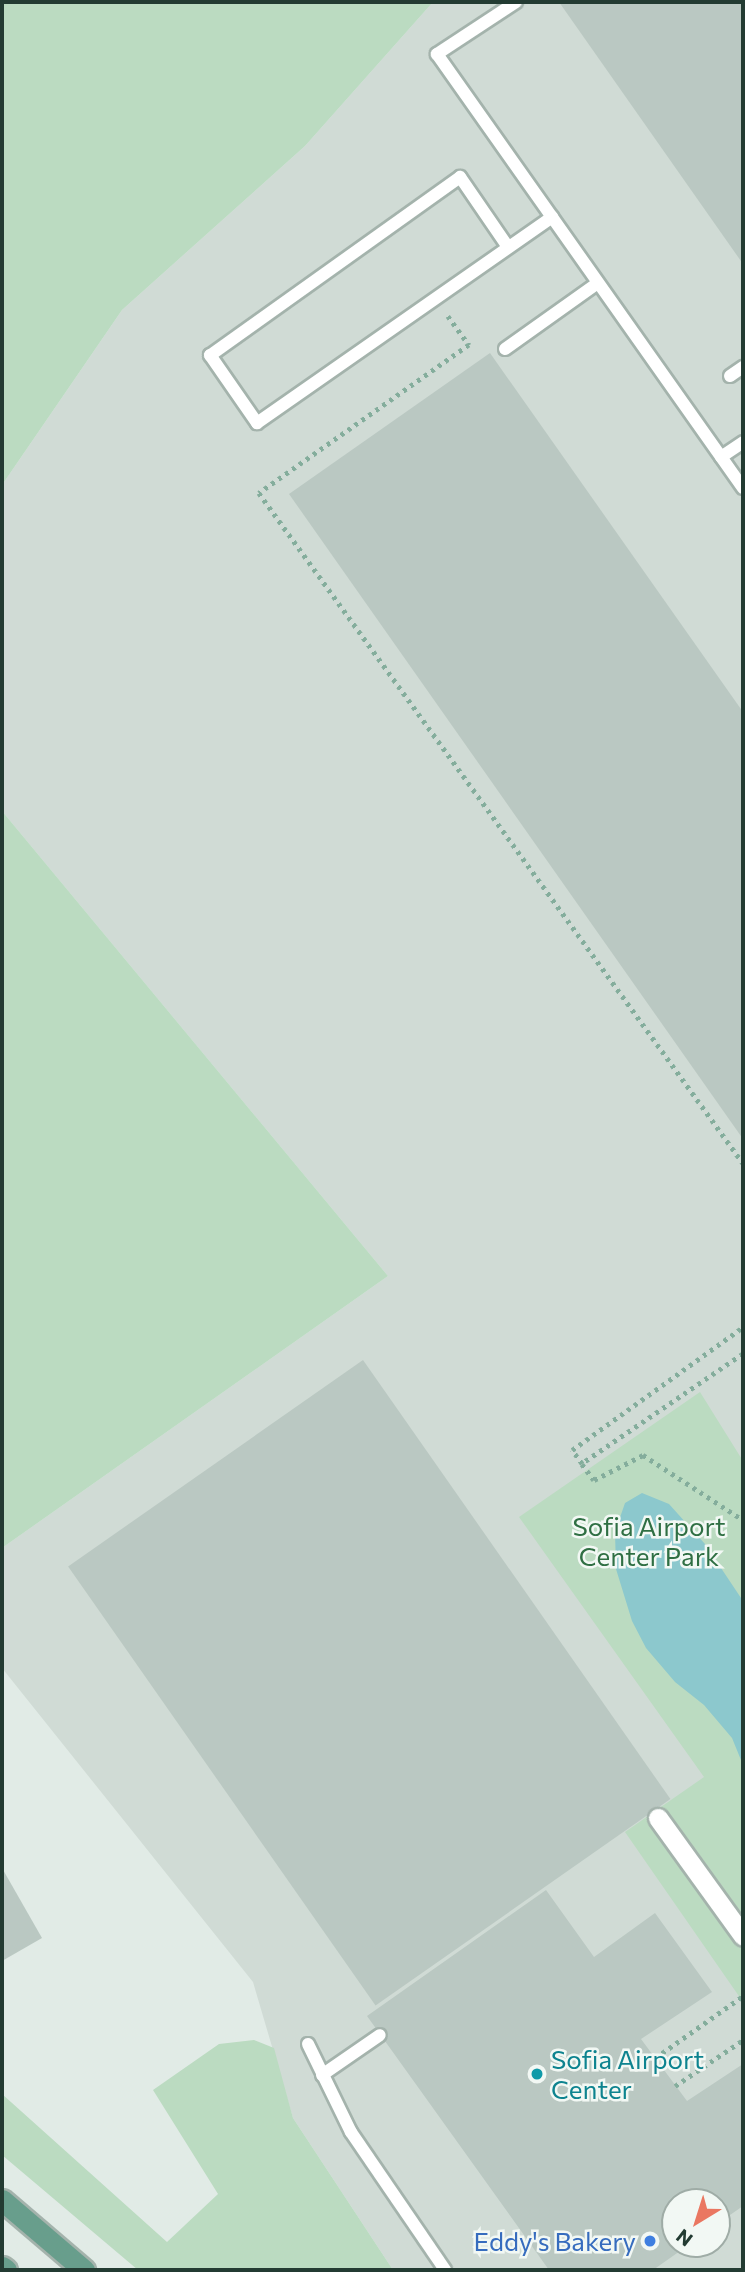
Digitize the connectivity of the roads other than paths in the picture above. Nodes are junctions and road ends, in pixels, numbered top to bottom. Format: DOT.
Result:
graph roads {
  1 [pos="516,2"];
  2 [pos="552,217"];
  3 [pos="508,247"];
  4 [pos="598,283"];
  5 [pos="505,349"];
  6 [pos="743,367"];
  7 [pos="730,376"];
  8 [pos="743,442"];
  9 [pos="721,457"];
  10 [pos="742,483"];
  11 [pos="658,1818"];
  12 [pos="743,1936"];
  13 [pos="380,2035"];
  14 [pos="308,2043"];
  15 [pos="321,2075"];
  16 [pos="2,2200"];
  17 [pos="2,2267"];
  18 [pos="6,2270"];
  19 [pos="84,2270"];
  20 [pos="445,2270"];
  1 -- 2 [label="lane"];
  2 -- 3 [label="lane"];
  2 -- 4 [label="lane"];
  3 -- 3 [label="lane"];
  4 -- 5 [label="lane"];
  4 -- 9 [label="lane"];
  6 -- 7 [label="lane"];
  8 -- 9 [label="lane"];
  9 -- 10 [label="lane"];
  11 -- 12 [label="street"];
  13 -- 15 [label="lane"];
  14 -- 15 [label="lane"];
  15 -- 20 [label="lane"];
  16 -- 19 [label="main road"];
  17 -- 18 [label="main road"];
}
